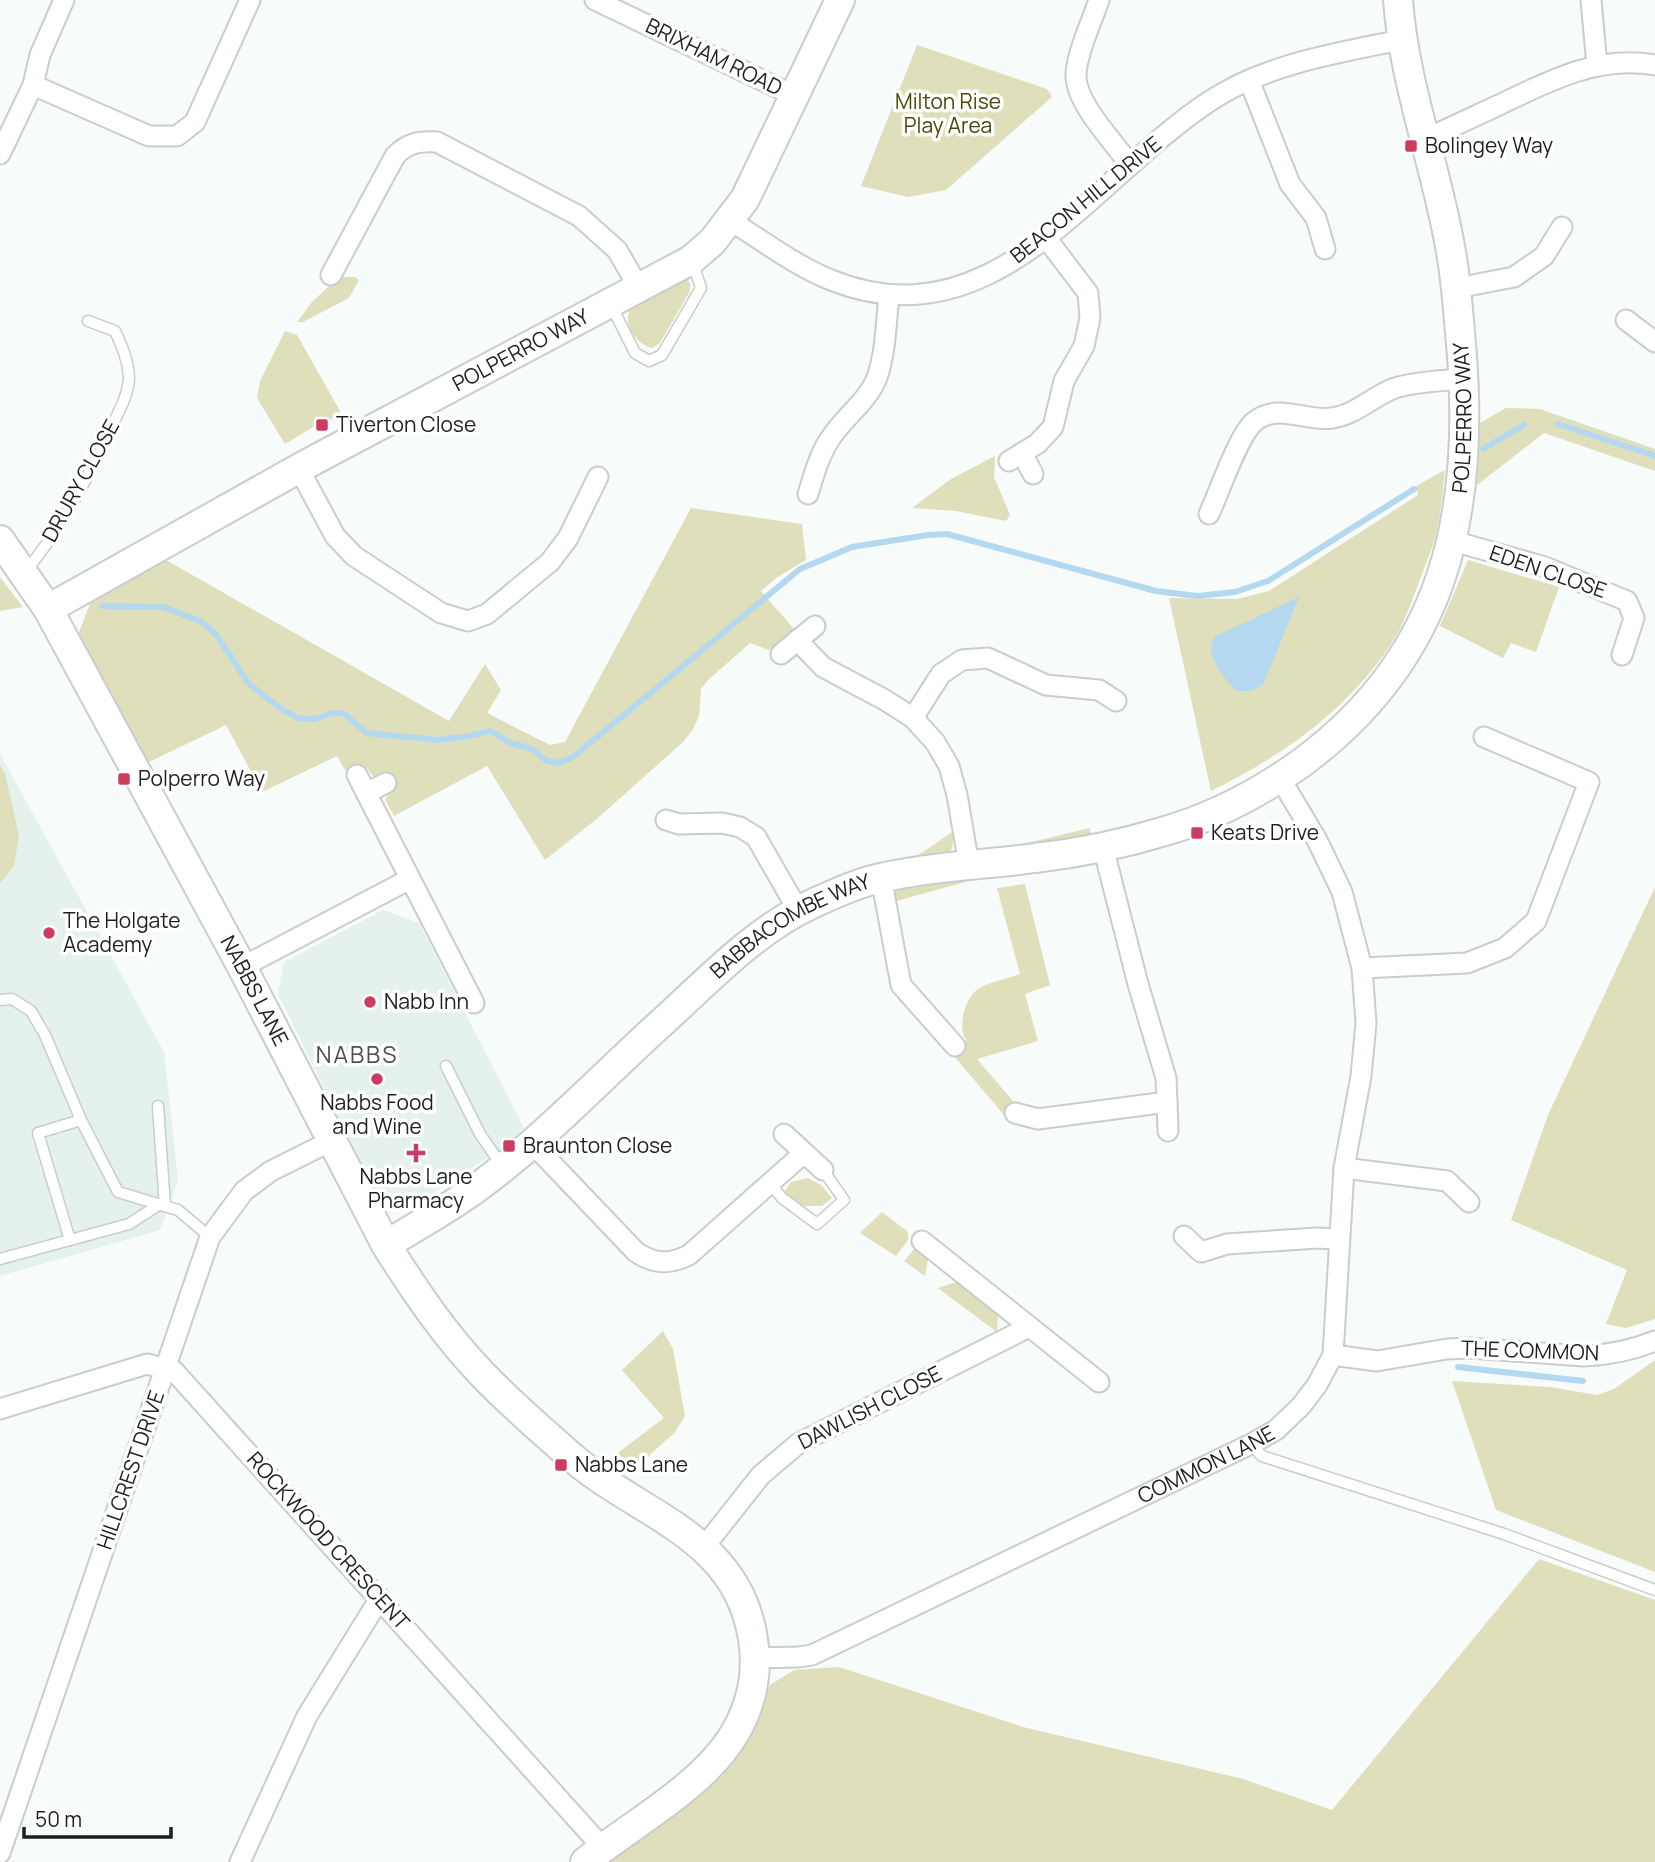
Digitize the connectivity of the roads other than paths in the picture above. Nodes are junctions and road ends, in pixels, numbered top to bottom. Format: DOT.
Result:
graph roads {
  1 [pos="64,0"];
  2 [pos="250,0"];
  3 [pos="595,0"];
  4 [pos="840,0"];
  5 [pos="1398,0"];
  6 [pos="1591,0"];
  7 [pos="1095,1"];
  8 [pos="1401,40"];
  9 [pos="1655,65"];
  10 [pos="1597,66"];
  11 [pos="1249,80"];
  12 [pos="33,85"];
  13 [pos="795,96"];
  14 [pos="1425,139"];
  15 [pos="0,154"];
  16 [pos="1130,165"];
  17 [pos="731,220"];
  18 [pos="1562,227"];
  19 [pos="1046,238"];
  20 [pos="1325,249"];
  21 [pos="691,260"];
  22 [pos="331,275"];
  23 [pos="639,288"];
  24 [pos="1457,288"];
  25 [pos="889,295"];
  26 [pos="610,304"];
  27 [pos="1626,320"];
  28 [pos="88,321"];
  29 [pos="1655,342"];
  30 [pos="1464,379"];
  31 [pos="299,469"];
  32 [pos="1032,474"];
  33 [pos="598,477"];
  34 [pos="808,494"];
  35 [pos="1209,514"];
  36 [pos="0,540"];
  37 [pos="1453,541"];
  38 [pos="24,573"];
  39 [pos="48,608"];
  40 [pos="815,626"];
  41 [pos="797,640"];
  42 [pos="781,654"];
  43 [pos="1622,655"];
  44 [pos="1116,701"];
  45 [pos="913,718"];
  46 [pos="1483,737"];
  47 [pos="1280,778"];
  48 [pos="386,783"];
  49 [pos="666,820"];
  50 [pos="1103,846"];
  51 [pos="969,865"];
  52 [pos="881,877"];
  53 [pos="410,878"];
  54 [pos="798,910"];
  55 [pos="242,968"];
  56 [pos="1362,968"];
  57 [pos="0,1000"];
  58 [pos="474,1003"];
  59 [pos="956,1046"];
  60 [pos="446,1066"];
  61 [pos="1167,1102"];
  62 [pos="158,1106"];
  63 [pos="1016,1113"];
  64 [pos="81,1120"];
  65 [pos="1168,1131"];
  66 [pos="784,1134"];
  67 [pos="331,1141"];
  68 [pos="531,1142"];
  69 [pos="804,1153"];
  70 [pos="503,1167"];
  71 [pos="1344,1168"];
  72 [pos="822,1170"];
  73 [pos="770,1184"];
  74 [pos="1469,1202"];
  75 [pos="163,1205"];
  76 [pos="1184,1236"];
  77 [pos="210,1237"];
  78 [pos="1338,1238"];
  79 [pos="70,1240"];
  80 [pos="922,1241"];
  81 [pos="386,1245"];
  82 [pos="0,1259"];
  83 [pos="1028,1327"];
  84 [pos="1651,1347"];
  85 [pos="1333,1355"];
  86 [pos="166,1368"];
  87 [pos="1099,1382"];
  88 [pos="0,1409"];
  89 [pos="1251,1444"];
  90 [pos="704,1547"];
  91 [pos="1655,1590"];
  92 [pos="380,1598"];
  93 [pos="756,1658"];
  94 [pos="0,1853"];
  95 [pos="594,1855"];
  96 [pos="240,1862"];
  1 -- 12 [label="street"];
  2 -- 12 [label="street"];
  3 -- 13 [label="street, BRIXHAM ROAD"];
  4 -- 13 [label="street, POLPERRO WAY"];
  5 -- 8 [label="street, POLPERRO WAY"];
  6 -- 10 [label="street"];
  7 -- 16 [label="street"];
  8 -- 11 [label="street, BEACON HILL DRIVE"];
  8 -- 14 [label="street, POLPERRO WAY"];
  9 -- 10 [label="street"];
  10 -- 14 [label="street"];
  11 -- 16 [label="street, BEACON HILL DRIVE"];
  11 -- 20 [label="street"];
  12 -- 15 [label="street"];
  13 -- 17 [label="street, POLPERRO WAY"];
  14 -- 24 [label="street, POLPERRO WAY"];
  16 -- 19 [label="street, BEACON HILL DRIVE"];
  17 -- 21 [label="street, POLPERRO WAY"];
  17 -- 25 [label="street, BEACON HILL DRIVE"];
  18 -- 24 [label="street"];
  19 -- 25 [label="street, BEACON HILL DRIVE"];
  19 -- 32 [label="street"];
  21 -- 23 [label="street, POLPERRO WAY"];
  21 -- 26 [label="lane"];
  22 -- 23 [label="street"];
  23 -- 26 [label="street, POLPERRO WAY"];
  24 -- 30 [label="street, POLPERRO WAY"];
  25 -- 34 [label="street"];
  26 -- 31 [label="street, POLPERRO WAY"];
  27 -- 29 [label="street"];
  28 -- 38 [label="lane, DRURY CLOSE"];
  30 -- 35 [label="street"];
  30 -- 37 [label="street, POLPERRO WAY"];
  31 -- 33 [label="street"];
  31 -- 39 [label="street, POLPERRO WAY"];
  36 -- 38 [label="street, NABBS LANE"];
  37 -- 43 [label="street, EDEN CLOSE"];
  37 -- 47 [label="street, POLPERRO WAY"];
  38 -- 39 [label="street, NABBS LANE"];
  39 -- 55 [label="street, NABBS LANE"];
  40 -- 41 [label="street"];
  41 -- 42 [label="street"];
  41 -- 45 [label="street"];
  44 -- 45 [label="street"];
  45 -- 51 [label="street"];
  46 -- 56 [label="street"];
  47 -- 50 [label="street, BABBACOMBE WAY"];
  47 -- 56 [label="street, COMMON LANE"];
  48 -- 53 [label="street"];
  49 -- 54 [label="street"];
  50 -- 51 [label="street, BABBACOMBE WAY"];
  50 -- 61 [label="street"];
  51 -- 52 [label="street, BABBACOMBE WAY"];
  52 -- 54 [label="street, BABBACOMBE WAY"];
  52 -- 59 [label="street"];
  53 -- 55 [label="street"];
  53 -- 58 [label="street"];
  54 -- 68 [label="street, BABBACOMBE WAY"];
  55 -- 67 [label="street, NABBS LANE"];
  56 -- 71 [label="street, COMMON LANE"];
  57 -- 64 [label="lane"];
  60 -- 70 [label="lane"];
  61 -- 63 [label="street"];
  61 -- 65 [label="street"];
  62 -- 75 [label="lane"];
  64 -- 75 [label="lane"];
  64 -- 79 [label="lane"];
  66 -- 69 [label="street"];
  67 -- 77 [label="street, HILLCREST DRIVE"];
  67 -- 81 [label="street, NABBS LANE"];
  68 -- 70 [label="street, BABBACOMBE WAY"];
  68 -- 73 [label="street"];
  69 -- 72 [label="street"];
  69 -- 73 [label="street"];
  70 -- 81 [label="street, BABBACOMBE WAY"];
  71 -- 74 [label="street"];
  71 -- 78 [label="street, COMMON LANE"];
  72 -- 73 [label="lane"];
  75 -- 77 [label="lane"];
  75 -- 79 [label="lane"];
  76 -- 78 [label="street"];
  77 -- 86 [label="street, HILLCREST DRIVE"];
  78 -- 85 [label="street, COMMON LANE"];
  79 -- 82 [label="lane"];
  80 -- 83 [label="street"];
  81 -- 90 [label="street, NABBS LANE"];
  83 -- 87 [label="street"];
  83 -- 90 [label="street, DAWLISH CLOSE"];
  84 -- 85 [label="street, THE COMMON"];
  85 -- 89 [label="street, COMMON LANE"];
  86 -- 88 [label="street"];
  86 -- 92 [label="street, ROCKWOOD CRESCENT"];
  86 -- 94 [label="street, HILLCREST DRIVE"];
  89 -- 91 [label="lane"];
  89 -- 93 [label="street, COMMON LANE"];
  90 -- 93 [label="street, NABBS LANE"];
  92 -- 95 [label="street, ROCKWOOD CRESCENT"];
  92 -- 96 [label="street"];
  93 -- 95 [label="street"];
}
